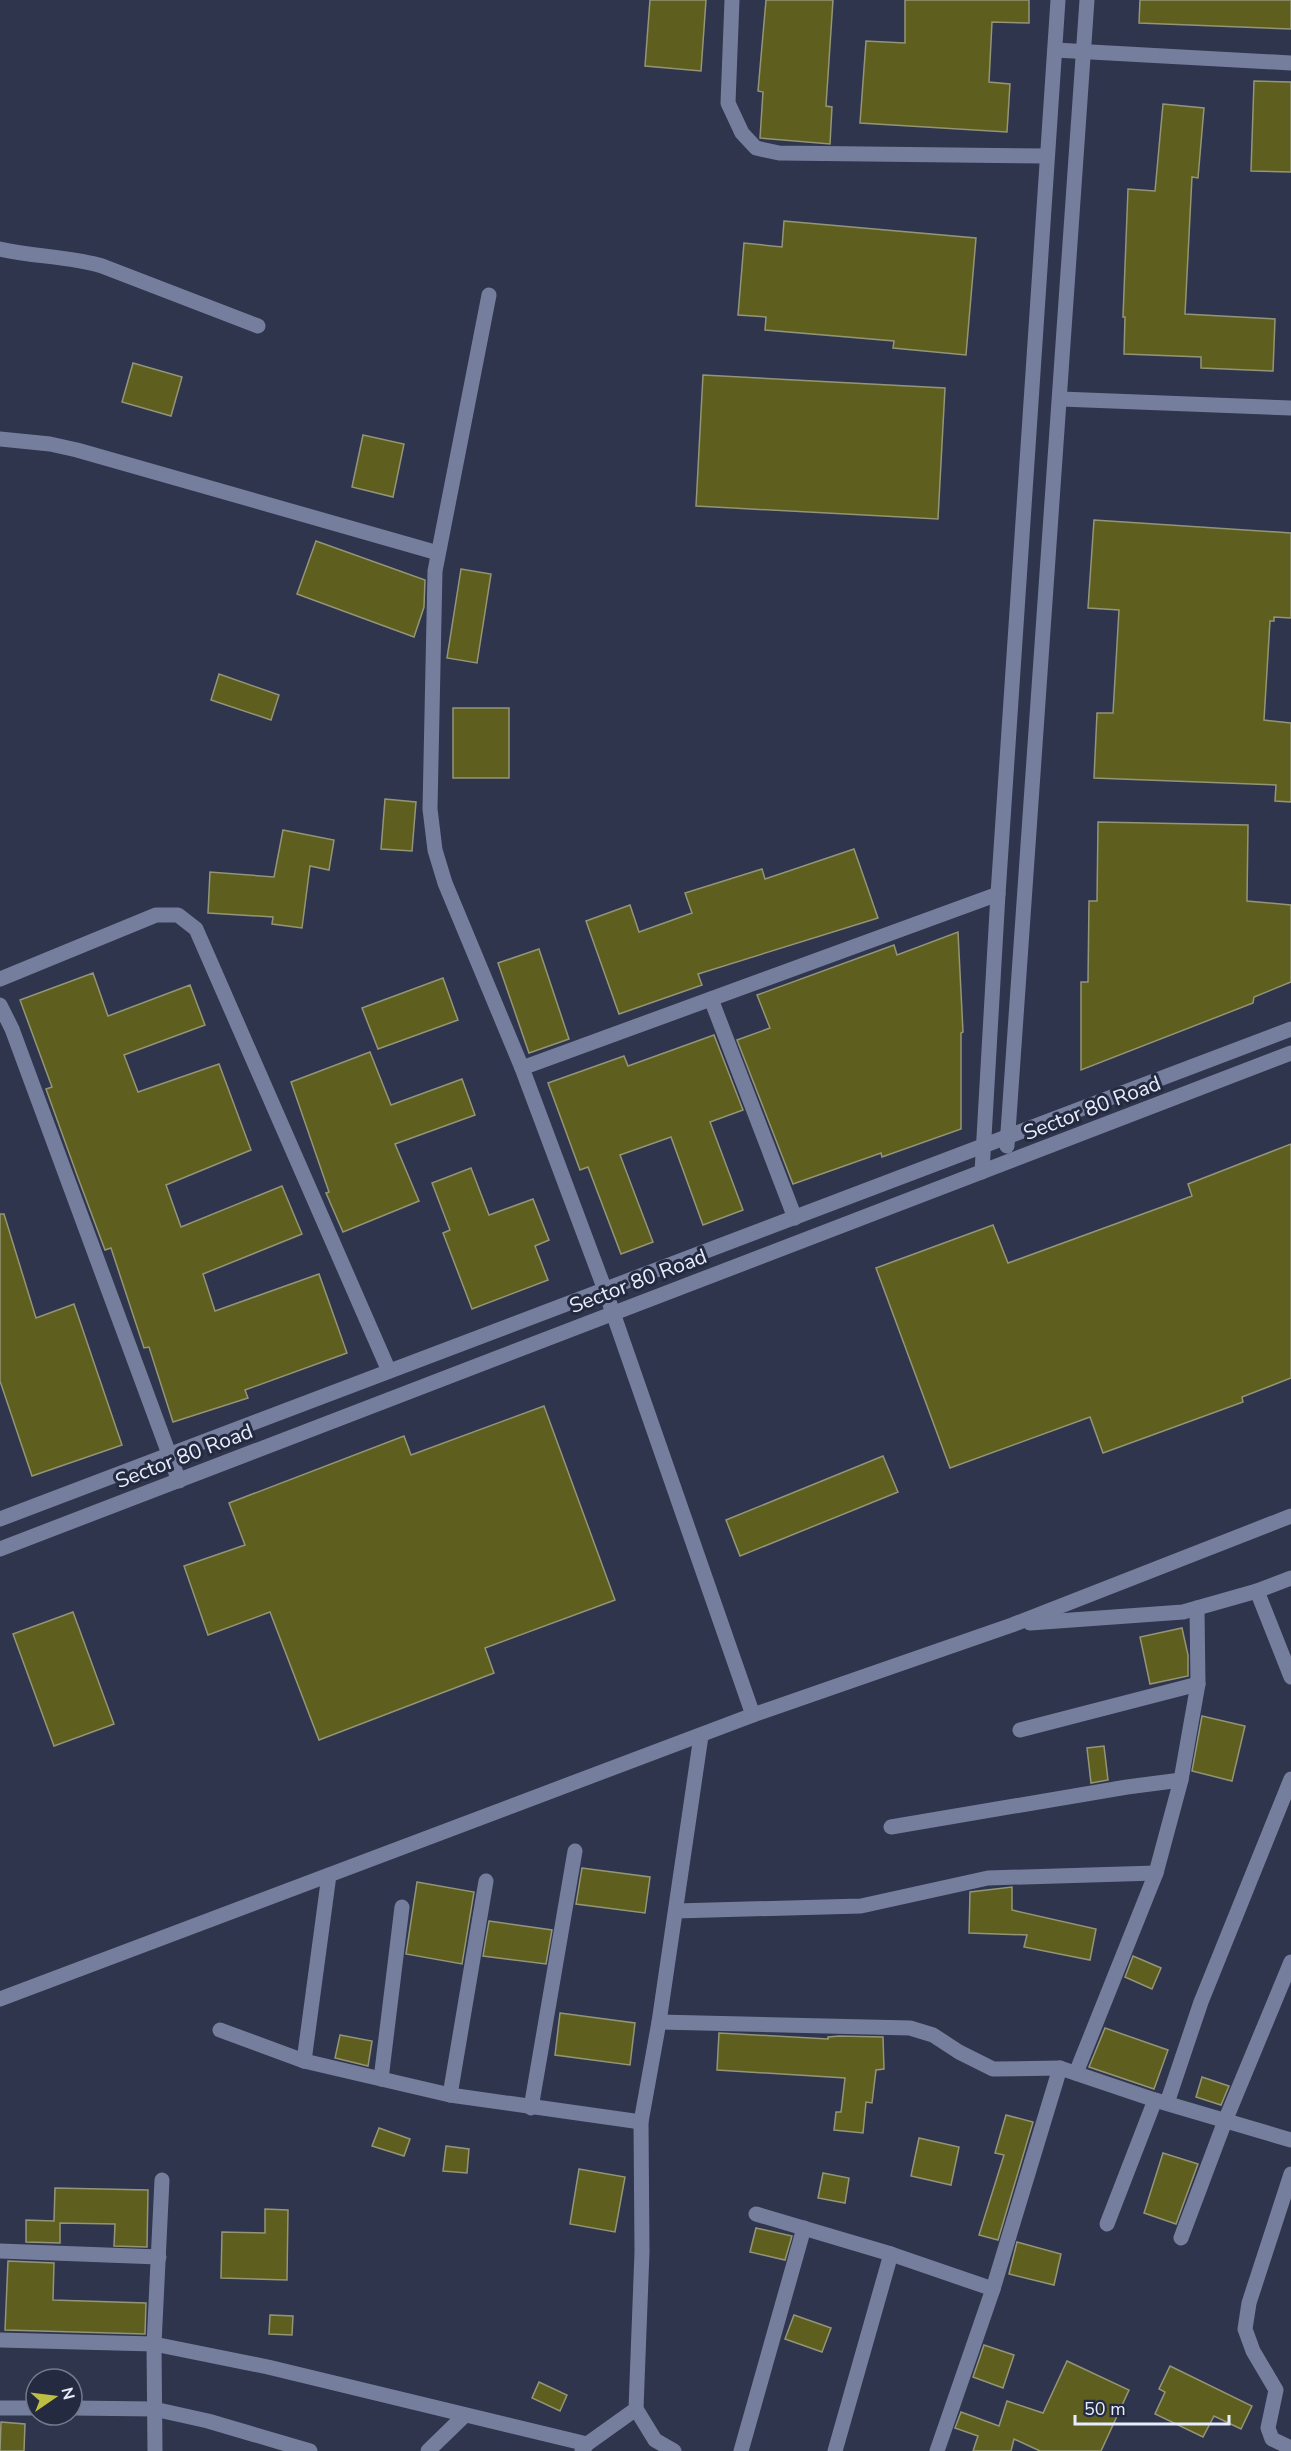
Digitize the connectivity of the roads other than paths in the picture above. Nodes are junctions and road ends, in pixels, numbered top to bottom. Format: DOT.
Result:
graph roads {
  1 [pos="732,0"];
  2 [pos="1058,0"];
  3 [pos="1087,0"];
  4 [pos="1055,50"];
  5 [pos="1084,52"];
  6 [pos="1291,63"];
  7 [pos="1047,156"];
  8 [pos="0,249"];
  9 [pos="489,296"];
  10 [pos="258,326"];
  11 [pos="1060,399"];
  12 [pos="1291,408"];
  13 [pos="0,439"];
  14 [pos="438,553"];
  15 [pos="998,894"];
  16 [pos="0,979"];
  17 [pos="711,999"];
  18 [pos="0,1005"];
  19 [pos="1291,1029"];
  20 [pos="1291,1053"];
  21 [pos="522,1068"];
  22 [pos="1007,1138"];
  23 [pos="982,1148"];
  24 [pos="1006,1163"];
  25 [pos="982,1172"];
  26 [pos="795,1218"];
  27 [pos="605,1290"];
  28 [pos="612,1314"];
  29 [pos="389,1371"];
  30 [pos="167,1455"];
  31 [pos="179,1481"];
  32 [pos="1291,1516"];
  33 [pos="0,1519"];
  34 [pos="0,1549"];
  35 [pos="1291,1578"];
  36 [pos="1257,1591"];
  37 [pos="1197,1608"];
  38 [pos="1012,1625"];
  39 [pos="1288,1661"];
  40 [pos="1291,1677"];
  41 [pos="1198,1684"];
  42 [pos="753,1715"];
  43 [pos="1020,1730"];
  44 [pos="701,1736"];
  45 [pos="1291,1779"];
  46 [pos="1181,1780"];
  47 [pos="891,1827"];
  48 [pos="575,1851"];
  49 [pos="1156,1873"];
  50 [pos="329,1875"];
  51 [pos="486,1881"];
  52 [pos="402,1907"];
  53 [pos="676,1911"];
  54 [pos="1291,1962"];
  55 [pos="0,1999"];
  56 [pos="659,2022"];
  57 [pos="220,2030"];
  58 [pos="304,2061"];
  59 [pos="1060,2068"];
  60 [pos="1076,2073"];
  61 [pos="381,2079"];
  62 [pos="450,2095"];
  63 [pos="1161,2102"];
  64 [pos="531,2108"];
  65 [pos="1225,2121"];
  66 [pos="641,2122"];
  67 [pos="1291,2140"];
  68 [pos="1291,2174"];
  69 [pos="162,2180"];
  70 [pos="756,2214"];
  71 [pos="1107,2224"];
  72 [pos="804,2228"];
  73 [pos="1181,2238"];
  74 [pos="0,2251"];
  75 [pos="891,2254"];
  76 [pos="159,2257"];
  77 [pos="993,2289"];
  78 [pos="0,2340"];
  79 [pos="154,2344"];
  80 [pos="0,2408"];
  81 [pos="24,2408"];
  82 [pos="84,2408"];
  83 [pos="154,2409"];
  84 [pos="636,2409"];
  85 [pos="464,2416"];
  86 [pos="584,2448"];
  87 [pos="1291,2448"];
  88 [pos="155,2451"];
  89 [pos="310,2451"];
  90 [pos="428,2451"];
  91 [pos="674,2451"];
  92 [pos="741,2451"];
  93 [pos="836,2451"];
  94 [pos="936,2451"];
  1 -- 7 [label="street"];
  2 -- 4 [label="street"];
  3 -- 5 [label="street"];
  4 -- 5 [label="street"];
  4 -- 7 [label="street"];
  5 -- 6 [label="street"];
  5 -- 11 [label="street"];
  7 -- 15 [label="street"];
  8 -- 10 [label="street"];
  9 -- 14 [label="street"];
  11 -- 12 [label="street"];
  11 -- 22 [label="street"];
  13 -- 14 [label="street"];
  14 -- 21 [label="street"];
  15 -- 17 [label="street"];
  15 -- 23 [label="street"];
  16 -- 29 [label="street"];
  17 -- 21 [label="street"];
  17 -- 26 [label="street"];
  18 -- 30 [label="street"];
  19 -- 22 [label="street, Sector 80 Road"];
  20 -- 24 [label="street, Sector 80 Road"];
  21 -- 27 [label="street"];
  22 -- 23 [label="street, Sector 80 Road"];
  22 -- 24 [label="street"];
  23 -- 25 [label="street"];
  23 -- 26 [label="street, Sector 80 Road"];
  24 -- 25 [label="street, Sector 80 Road"];
  25 -- 28 [label="street, Sector 80 Road"];
  26 -- 27 [label="street, Sector 80 Road"];
  27 -- 28 [label="street"];
  27 -- 29 [label="street, Sector 80 Road"];
  28 -- 31 [label="street, Sector 80 Road"];
  28 -- 42 [label="street"];
  29 -- 30 [label="street, Sector 80 Road"];
  30 -- 31 [label="street"];
  30 -- 33 [label="street, Sector 80 Road"];
  31 -- 34 [label="street, Sector 80 Road"];
  32 -- 38 [label="street"];
  35 -- 36 [label="street"];
  36 -- 37 [label="street"];
  36 -- 39 [label="street"];
  37 -- 38 [label="street"];
  37 -- 41 [label="street"];
  38 -- 42 [label="street"];
  39 -- 40 [label="street"];
  41 -- 43 [label="street"];
  41 -- 46 [label="street"];
  42 -- 44 [label="street"];
  44 -- 50 [label="street"];
  44 -- 53 [label="street"];
  45 -- 63 [label="street"];
  46 -- 47 [label="street"];
  46 -- 49 [label="street"];
  48 -- 64 [label="street"];
  49 -- 53 [label="street"];
  49 -- 60 [label="street"];
  50 -- 55 [label="street"];
  50 -- 58 [label="street"];
  51 -- 62 [label="street"];
  52 -- 61 [label="street"];
  53 -- 56 [label="street"];
  54 -- 65 [label="street"];
  56 -- 59 [label="street"];
  56 -- 66 [label="street"];
  57 -- 58 [label="street"];
  58 -- 61 [label="street"];
  59 -- 60 [label="street"];
  59 -- 77 [label="street"];
  60 -- 63 [label="street"];
  61 -- 62 [label="street"];
  62 -- 64 [label="street"];
  63 -- 65 [label="street"];
  63 -- 71 [label="street"];
  64 -- 66 [label="street"];
  65 -- 67 [label="street"];
  65 -- 73 [label="street"];
  66 -- 84 [label="street"];
  68 -- 87 [label="street"];
  69 -- 76 [label="street"];
  70 -- 72 [label="street"];
  72 -- 75 [label="street"];
  72 -- 92 [label="street"];
  74 -- 76 [label="street"];
  75 -- 77 [label="street"];
  75 -- 93 [label="street"];
  76 -- 79 [label="street"];
  77 -- 94 [label="street"];
  78 -- 79 [label="street"];
  79 -- 83 [label="street"];
  79 -- 85 [label="street"];
  80 -- 81 [label="street"];
  82 -- 83 [label="street"];
  83 -- 88 [label="street"];
  83 -- 89 [label="street"];
  84 -- 86 [label="street"];
  84 -- 91 [label="street"];
  85 -- 86 [label="street"];
  85 -- 90 [label="street"];
}
